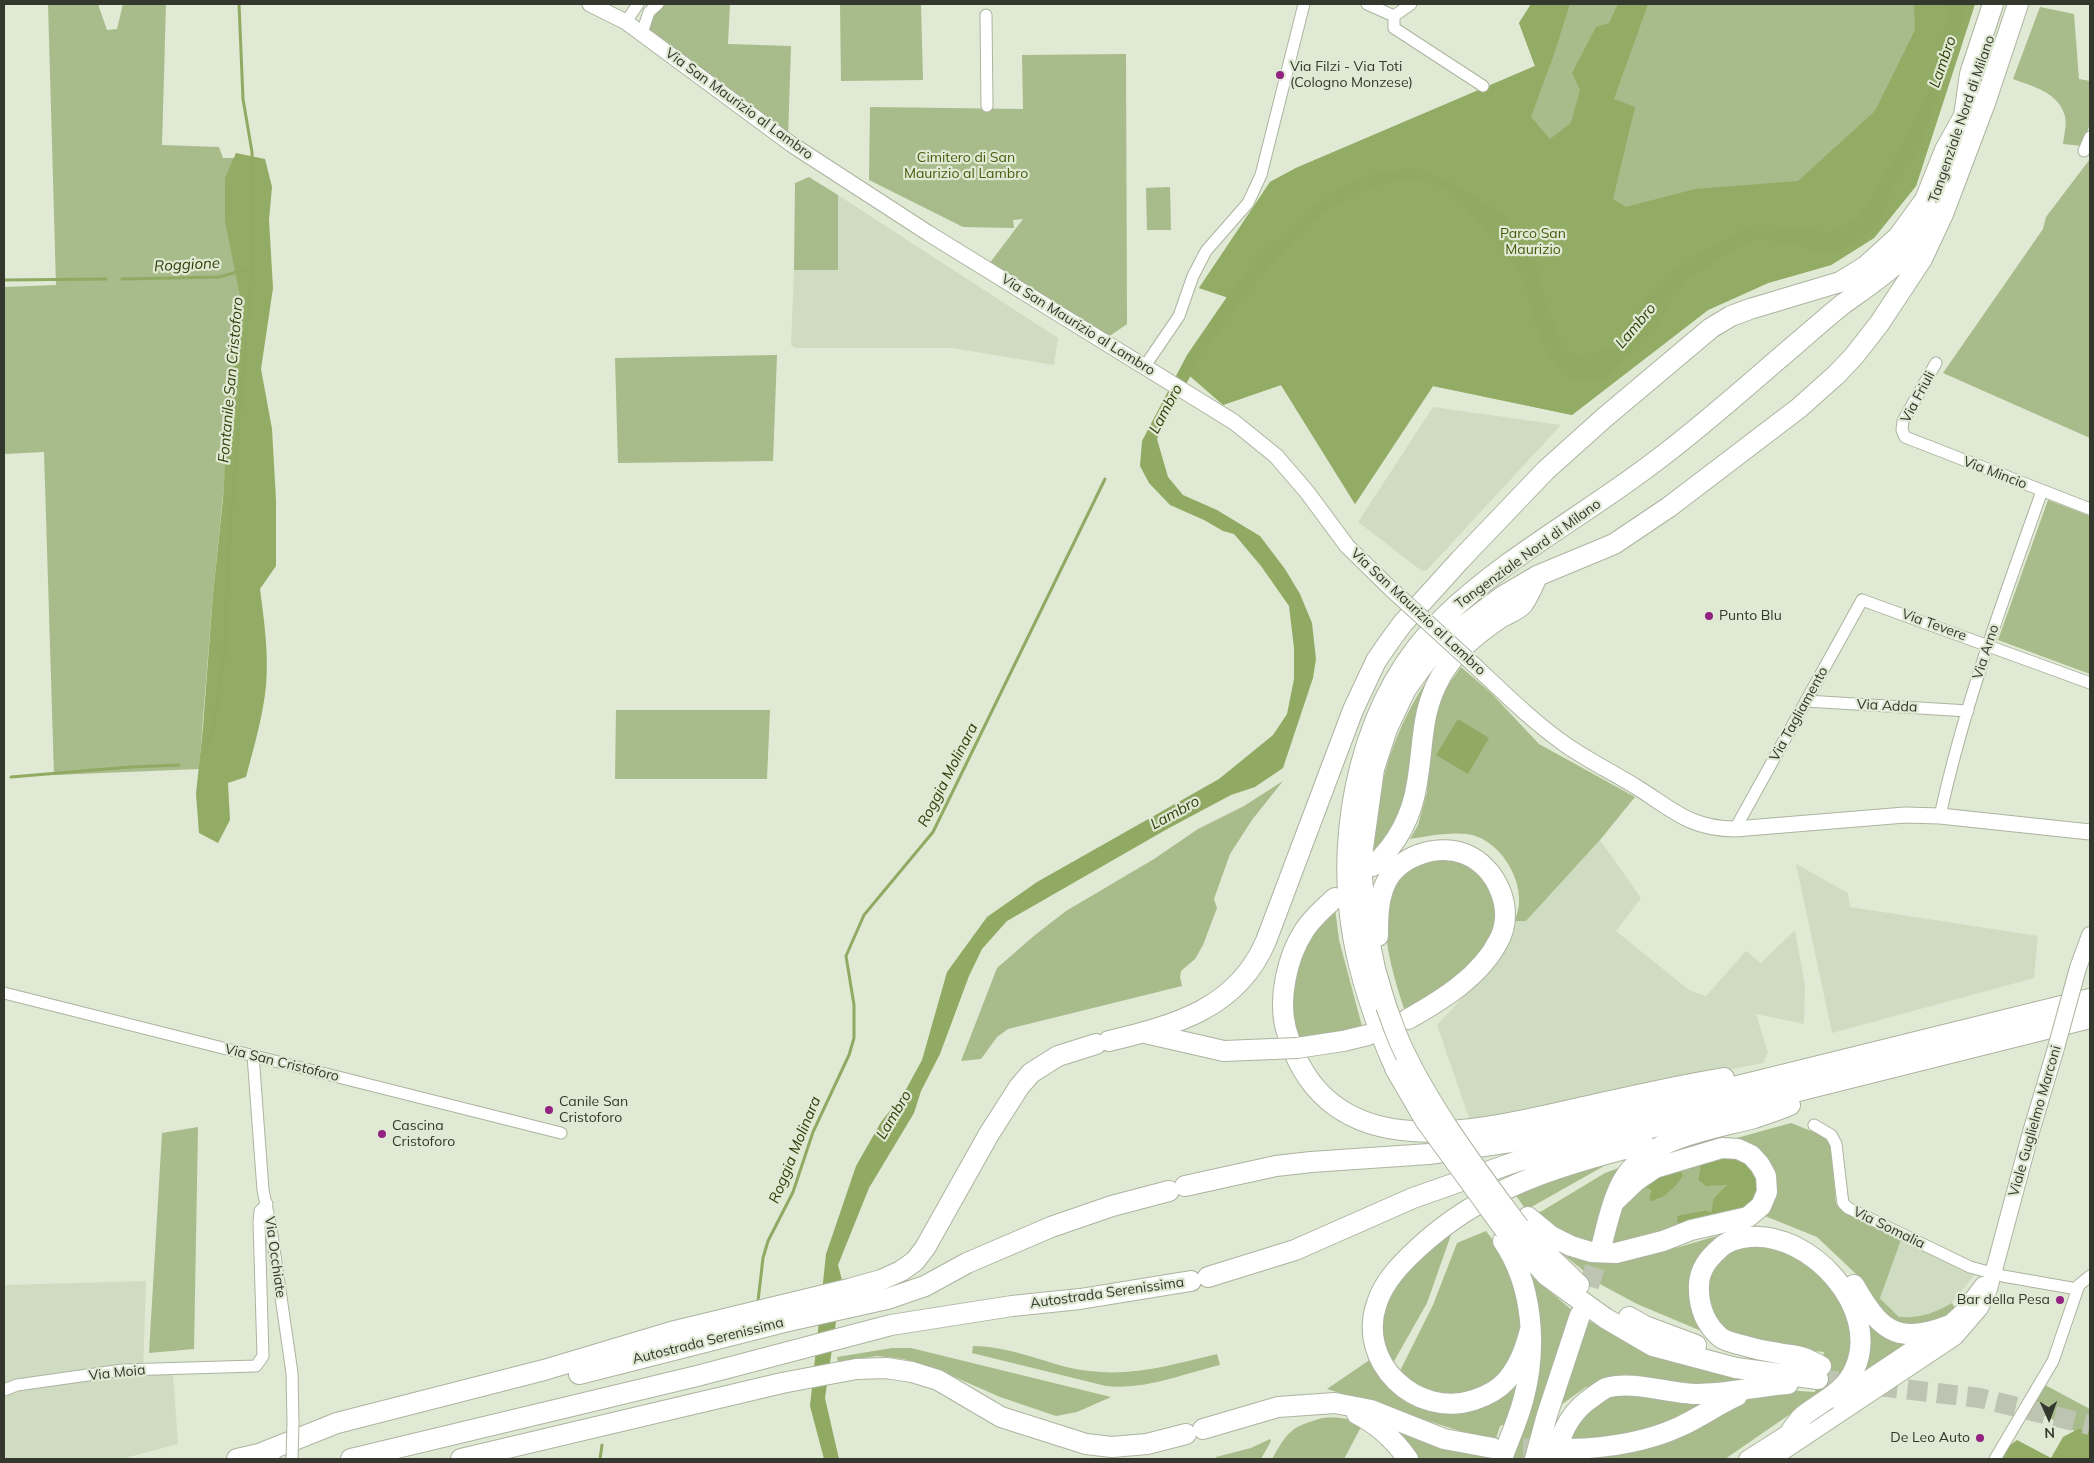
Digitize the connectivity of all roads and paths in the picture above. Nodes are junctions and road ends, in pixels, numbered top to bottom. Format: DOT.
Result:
graph roads {
  1 [pos="590,4"];
  2 [pos="638,4"];
  3 [pos="658,4"];
  4 [pos="1304,4"];
  5 [pos="1367,4"];
  6 [pos="1993,4"];
  7 [pos="2002,4"];
  8 [pos="2018,4"];
  9 [pos="1410,5"];
  10 [pos="1382,6"];
  11 [pos="986,15"];
  12 [pos="1394,16"];
  13 [pos="626,22"];
  14 [pos="642,33"];
  15 [pos="1483,86"];
  16 [pos="987,106"];
  17 [pos="1964,116"];
  18 [pos="2090,137"];
  19 [pos="2084,150"];
  20 [pos="1936,363"];
  21 [pos="1146,366"];
  22 [pos="1902,432"];
  23 [pos="2042,491"];
  24 [pos="2090,509"];
  25 [pos="1538,576"];
  26 [pos="1862,600"];
  27 [pos="1988,644"];
  28 [pos="2090,683"];
  29 [pos="1806,701"];
  30 [pos="1968,711"];
  31 [pos="1940,816"];
  32 [pos="1735,829"];
  33 [pos="2083,831"];
  34 [pos="2090,836"];
  35 [pos="1373,866"];
  36 [pos="1335,898"];
  37 [pos="2090,935"];
  38 [pos="4,992"];
  39 [pos="1388,998"];
  40 [pos="2090,999"];
  41 [pos="2090,1018"];
  42 [pos="1408,1019"];
  43 [pos="1144,1032"];
  44 [pos="1368,1035"];
  45 [pos="1908,1045"];
  46 [pos="253,1056"];
  47 [pos="1905,1065"];
  48 [pos="1814,1125"];
  49 [pos="1702,1129"];
  50 [pos="560,1133"];
  51 [pos="1614,1202"];
  52 [pos="267,1204"];
  53 [pos="1512,1227"];
  54 [pos="1664,1241"];
  55 [pos="1602,1244"];
  56 [pos="1992,1274"];
  57 [pos="2090,1276"];
  58 [pos="2077,1289"];
  59 [pos="784,1314"];
  60 [pos="1580,1315"];
  61 [pos="1947,1326"];
  62 [pos="1530,1330"];
  63 [pos="1818,1376"];
  64 [pos="1760,1386"];
  65 [pos="1604,1389"];
  66 [pos="4,1390"];
  67 [pos="1335,1403"];
  68 [pos="1791,1431"];
  69 [pos="1543,1432"];
  70 [pos="1498,1453"];
  71 [pos="1562,1454"];
  72 [pos="237,1459"];
  73 [pos="292,1459"];
  74 [pos="351,1459"];
  75 [pos="461,1459"];
  76 [pos="1408,1459"];
  77 [pos="1535,1459"];
  78 [pos="1747,1459"];
  79 [pos="1772,1459"];
  80 [pos="1995,1459"];
  1 -- 13 [label="main road, Via San Maurizio al Lambro"];
  2 -- 13 [label="street"];
  3 -- 14 [label="street"];
  4 -- 21 [label="street"];
  5 -- 10 [label="street"];
  6 -- 17 [label="highway"];
  7 -- 17 [label="highway, Tangenziale Nord di Milano"];
  8 -- 25 [label="highway, Tangenziale Nord di Milano"];
  9 -- 12 [label="street"];
  10 -- 12 [label="street"];
  11 -- 16 [label="street"];
  12 -- 15 [label="street"];
  13 -- 14 [label="main road, Via San Maurizio al Lambro"];
  14 -- 21 [label="main road, Via San Maurizio al Lambro"];
  17 -- 43 [label="highway"];
  17 -- 53 [label="highway, Tangenziale Nord di Milano, bridge"];
  18 -- 19 [label="street"];
  20 -- 22 [label="street, Via Friuli"];
  21 -- 32 [label="main road, Via San Maurizio al Lambro, bridge"];
  22 -- 23 [label="street, Via Mincio"];
  23 -- 24 [label="street, Via Mincio"];
  23 -- 27 [label="street, Via Arno"];
  25 -- 35 [label="highway"];
  25 -- 39 [label="highway, Tangenziale Nord di Milano"];
  26 -- 27 [label="street, Via Tevere"];
  26 -- 29 [label="street, Via Tagliamento"];
  27 -- 28 [label="street, Via Tevere"];
  27 -- 30 [label="street, Via Arno"];
  29 -- 30 [label="street, Via Adda"];
  29 -- 32 [label="street, Via Tagliamento"];
  30 -- 31 [label="street, Via Arno"];
  31 -- 32 [label="main road, Via San Maurizio al Lambro"];
  31 -- 33 [label="main road, Via San Maurizio al Lambro"];
  33 -- 34 [label="main road"];
  36 -- 45 [label="highway"];
  37 -- 56 [label="main road, Viale Guglielmo Marconi, bridge"];
  38 -- 46 [label="street, Via San Cristoforo"];
  39 -- 42 [label="highway"];
  39 -- 53 [label="highway, Tangenziale Nord di Milano, bridge"];
  40 -- 45 [label="highway"];
  41 -- 47 [label="highway"];
  43 -- 44 [label="highway, bridge"];
  43 -- 59 [label="highway"];
  45 -- 59 [label="highway, Autostrada Serenissima"];
  46 -- 50 [label="street, Via San Cristoforo"];
  46 -- 52 [label="street, Via Occhiate"];
  47 -- 49 [label="highway"];
  47 -- 74 [label="highway, Autostrada Serenissima"];
  48 -- 56 [label="street, Via Somalia"];
  49 -- 51 [label="highway"];
  49 -- 62 [label="highway"];
  51 -- 54 [label="highway"];
  51 -- 55 [label="highway"];
  52 -- 66 [label="street, Via Moia"];
  52 -- 73 [label="street, Via Occhiate, bridge"];
  53 -- 54 [label="highway"];
  53 -- 62 [label="highway"];
  53 -- 63 [label="highway, Tangenziale Nord di Milano"];
  54 -- 61 [label="highway"];
  56 -- 58 [label="street, Via Somalia"];
  56 -- 61 [label="main road, Viale Guglielmo Marconi"];
  56 -- 79 [label="main road, Viale Guglielmo Marconi"];
  57 -- 58 [label="street"];
  58 -- 80 [label="street"];
  59 -- 72 [label="highway, Autostrada Serenissima"];
  60 -- 69 [label="highway"];
  61 -- 68 [label="main road, Viale Guglielmo Marconi"];
  62 -- 70 [label="highway"];
  63 -- 64 [label="highway"];
  63 -- 68 [label="highway"];
  64 -- 65 [label="highway"];
  64 -- 71 [label="highway"];
  65 -- 69 [label="highway"];
  65 -- 71 [label="highway"];
  67 -- 70 [label="highway"];
  67 -- 75 [label="highway"];
  67 -- 76 [label="highway"];
  68 -- 78 [label="main road, Viale Guglielmo Marconi"];
  69 -- 77 [label="highway"];
}
